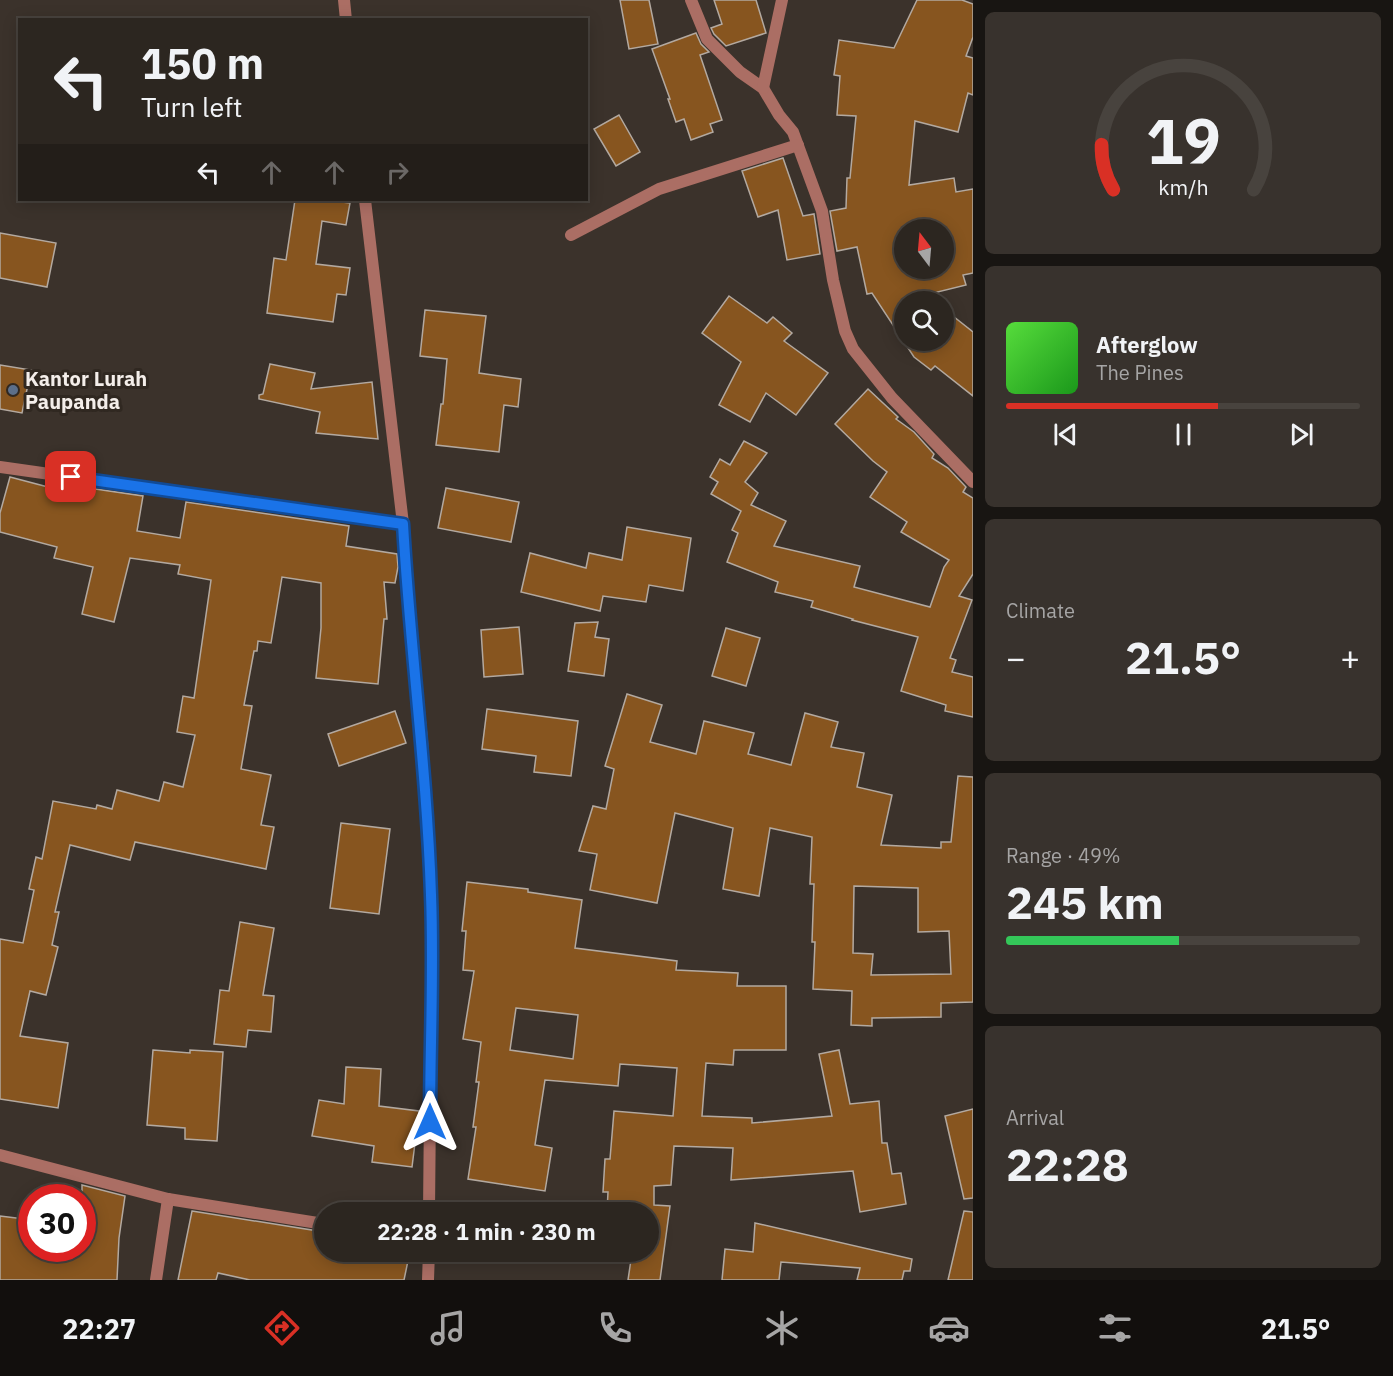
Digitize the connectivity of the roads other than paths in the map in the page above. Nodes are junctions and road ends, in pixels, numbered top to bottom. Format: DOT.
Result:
graph roads {
  1 [pos="344,0"];
  2 [pos="691,0"];
  3 [pos="782,0"];
  4 [pos="346,18"];
  5 [pos="763,88"];
  6 [pos="798,145"];
  7 [pos="365,201"];
  8 [pos="571,235"];
  9 [pos="0,467"];
  10 [pos="973,482"];
  11 [pos="403,524"];
  12 [pos="0,1155"];
  13 [pos="168,1198"];
  14 [pos="429,1202"];
  15 [pos="314,1222"];
  16 [pos="429,1262"];
  17 [pos="156,1280"];
  18 [pos="428,1280"];
  1 -- 4 [label="street"];
  2 -- 5 [label="street"];
  3 -- 5 [label="street"];
  5 -- 6 [label="street"];
  6 -- 8 [label="street"];
  6 -- 10 [label="street"];
  7 -- 11 [label="street"];
  9 -- 11 [label="street"];
  11 -- 14 [label="street"];
  12 -- 13 [label="street"];
  13 -- 15 [label="street"];
  13 -- 17 [label="street"];
  16 -- 18 [label="street"];
}
